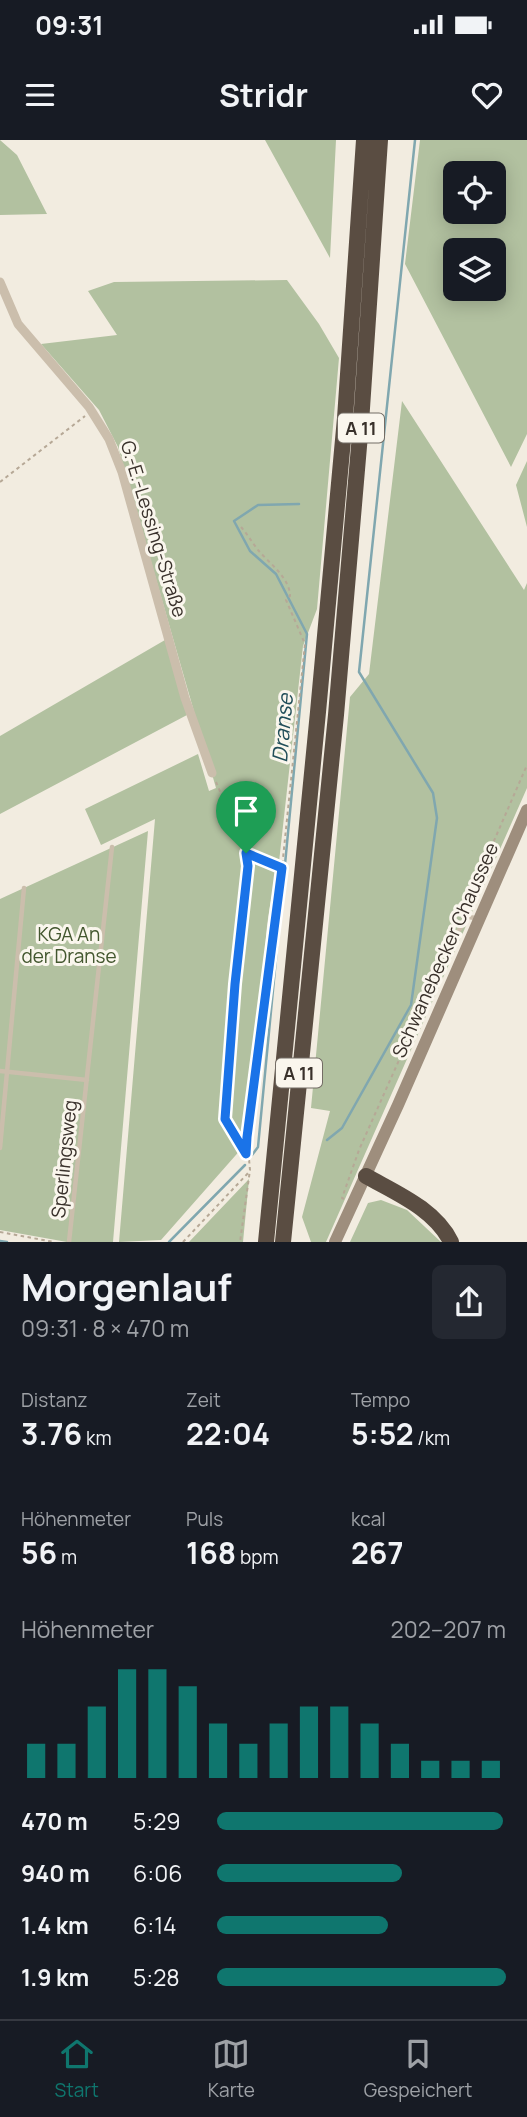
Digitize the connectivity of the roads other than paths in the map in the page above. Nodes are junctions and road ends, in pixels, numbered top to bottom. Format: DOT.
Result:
graph roads {
  1 [pos="364,140"];
  2 [pos="380,140"];
  3 [pos="0,282"];
  4 [pos="212,773"];
  5 [pos="527,810"];
  6 [pos="112,847"];
  7 [pos="24,888"];
  8 [pos="481,919"];
  9 [pos="432,969"];
  10 [pos="0,1071"];
  11 [pos="8,1072"];
  12 [pos="87,1080"];
  13 [pos="0,1148"];
  14 [pos="366,1176"];
  15 [pos="69,1242"];
  16 [pos="265,1242"];
  17 [pos="285,1242"];
  18 [pos="335,1242"];
  19 [pos="450,1242"];
  1 -- 16 [label="highway, A 11"];
  2 -- 17 [label="highway, A 11"];
  3 -- 4 [label="street, G.-E.-Lessing-Straße"];
  5 -- 8 [label="main road, Schwanebecker Chaussee"];
  6 -- 12 [label="lane, Sperlingsweg"];
  7 -- 11 [label="lane"];
  8 -- 9 [label="lane"];
  8 -- 14 [label="main road, Schwanebecker Chaussee"];
  10 -- 11 [label="lane"];
  11 -- 12 [label="lane"];
  11 -- 13 [label="lane"];
  12 -- 15 [label="lane, Sperlingsweg"];
  14 -- 18 [label="main road, Schwanebecker Chaussee"];
  14 -- 19 [label="highway"];
}
